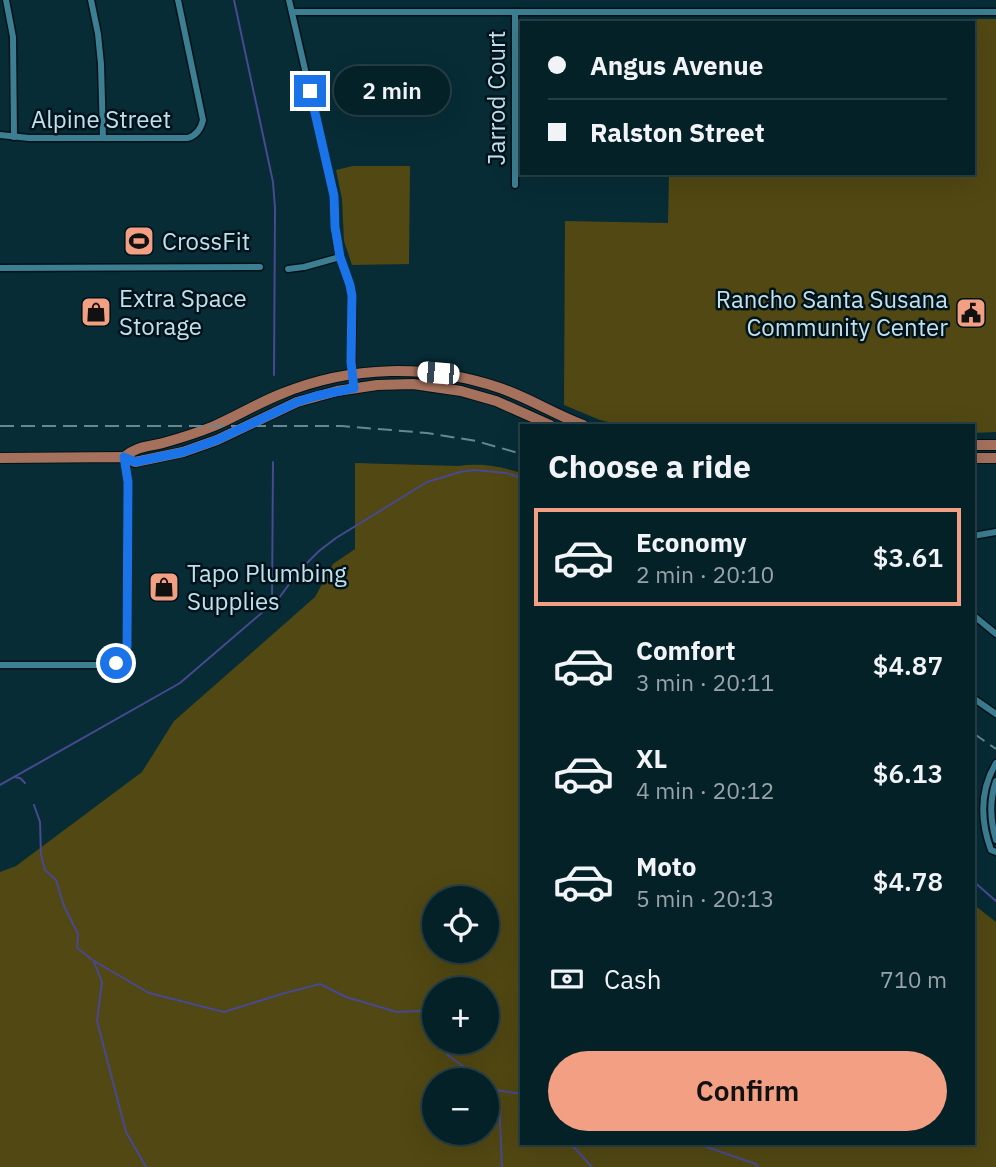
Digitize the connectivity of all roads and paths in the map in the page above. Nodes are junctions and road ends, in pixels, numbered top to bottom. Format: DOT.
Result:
graph roads {
  1 [pos="6,0"];
  2 [pos="91,0"];
  3 [pos="178,0"];
  4 [pos="289,0"];
  5 [pos="292,12"];
  6 [pos="515,12"];
  7 [pos="996,12"];
  8 [pos="0,135"];
  9 [pos="14,137"];
  10 [pos="103,138"];
  11 [pos="515,185"];
  12 [pos="340,257"];
  13 [pos="260,267"];
  14 [pos="0,268"];
  15 [pos="288,269"];
  16 [pos="352,374"];
  17 [pos="354,388"];
  18 [pos="548,424"];
  19 [pos="581,424"];
  20 [pos="975,445"];
  21 [pos="996,445"];
  22 [pos="124,457"];
  23 [pos="0,458"];
  24 [pos="975,458"];
  25 [pos="996,458"];
  26 [pos="996,532"];
  27 [pos="975,536"];
  28 [pos="975,617"];
  29 [pos="996,634"];
  30 [pos="0,665"];
  31 [pos="975,699"];
  32 [pos="996,714"];
  33 [pos="996,763"];
  34 [pos="996,781"];
  35 [pos="996,840"];
  36 [pos="996,852"];
  1 -- 9 [label="street"];
  2 -- 10 [label="street"];
  3 -- 10 [label="street, Alpine Street"];
  4 -- 5 [label="street"];
  5 -- 6 [label="street"];
  5 -- 12 [label="street"];
  6 -- 7 [label="street"];
  6 -- 11 [label="street, Jarrod Court"];
  8 -- 9 [label="street, Alpine Street"];
  9 -- 10 [label="street, Alpine Street"];
  12 -- 15 [label="street"];
  12 -- 16 [label="street"];
  13 -- 14 [label="street"];
  16 -- 17 [label="street"];
  16 -- 19 [label="main road"];
  16 -- 22 [label="main road"];
  17 -- 18 [label="main road"];
  17 -- 22 [label="main road"];
  20 -- 21 [label="main road"];
  22 -- 23 [label="main road"];
  22 -- 30 [label="street"];
  24 -- 25 [label="main road"];
  26 -- 27 [label="street"];
  28 -- 29 [label="street"];
  31 -- 32 [label="street"];
  33 -- 36 [label="street"];
  34 -- 35 [label="street"];
}
